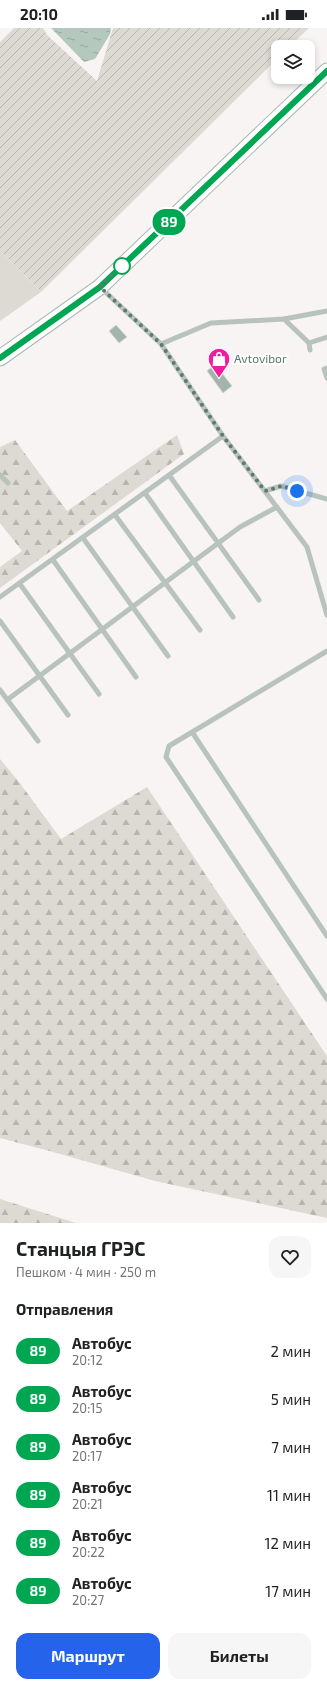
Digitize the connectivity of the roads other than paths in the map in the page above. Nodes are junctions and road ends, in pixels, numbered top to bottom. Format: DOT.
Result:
graph roads {
  1 [pos="327,71"];
  2 [pos="100,287"];
  3 [pos="327,311"];
  4 [pos="284,318"];
  5 [pos="327,337"];
  6 [pos="309,343"];
  7 [pos="161,344"];
  8 [pos="310,350"];
  9 [pos="0,358"];
  10 [pos="327,368"];
  11 [pos="327,378"];
  12 [pos="223,436"];
  13 [pos="0,475"];
  14 [pos="169,475"];
  15 [pos="8,483"];
  16 [pos="265,491"];
  17 [pos="145,493"];
  18 [pos="327,499"];
  19 [pos="277,507"];
  20 [pos="115,515"];
  21 [pos="83,538"];
  22 [pos="218,543"];
  23 [pos="53,560"];
  24 [pos="193,561"];
  25 [pos="165,582"];
  26 [pos="20,584"];
  27 [pos="0,597"];
  28 [pos="259,600"];
  29 [pos="132,606"];
  30 [pos="327,615"];
  31 [pos="233,617"];
  32 [pos="0,621"];
  33 [pos="102,629"];
  34 [pos="200,630"];
  35 [pos="327,652"];
  36 [pos="69,653"];
  37 [pos="168,656"];
  38 [pos="40,674"];
  39 [pos="136,677"];
  40 [pos="0,690"];
  41 [pos="99,694"];
  42 [pos="7,700"];
  43 [pos="68,715"];
  44 [pos="192,732"];
  45 [pos="38,742"];
  46 [pos="327,936"];
  47 [pos="327,999"];
  1 -- 2 [label="main road"];
  2 -- 7 [label="lane"];
  2 -- 9 [label="main road"];
  3 -- 4 [label="lane"];
  4 -- 6 [label="lane"];
  4 -- 7 [label="lane"];
  5 -- 6 [label="lane"];
  6 -- 8 [label="lane"];
  7 -- 12 [label="lane"];
  10 -- 11 [label="lane"];
  12 -- 14 [label="lane"];
  12 -- 16 [label="lane"];
  13 -- 15 [label="lane"];
  14 -- 17 [label="lane"];
  14 -- 22 [label="lane"];
  16 -- 18 [label="lane"];
  16 -- 19 [label="lane"];
  17 -- 20 [label="lane"];
  17 -- 24 [label="lane"];
  19 -- 22 [label="lane"];
  19 -- 30 [label="lane"];
  20 -- 21 [label="lane"];
  20 -- 25 [label="lane"];
  21 -- 23 [label="lane"];
  21 -- 29 [label="lane"];
  22 -- 24 [label="lane"];
  22 -- 28 [label="lane"];
  23 -- 26 [label="lane"];
  23 -- 33 [label="lane"];
  24 -- 25 [label="lane"];
  24 -- 31 [label="lane"];
  25 -- 29 [label="lane"];
  25 -- 34 [label="lane"];
  26 -- 27 [label="lane"];
  26 -- 36 [label="lane"];
  29 -- 33 [label="lane"];
  29 -- 37 [label="lane"];
  32 -- 38 [label="lane"];
  33 -- 36 [label="lane"];
  33 -- 39 [label="lane"];
  35 -- 44 [label="lane"];
  36 -- 38 [label="lane"];
  36 -- 41 [label="lane"];
  38 -- 42 [label="lane"];
  38 -- 43 [label="lane"];
  40 -- 42 [label="lane"];
  42 -- 45 [label="lane"];
  44 -- 46 [label="lane"];
  44 -- 47 [label="lane"];
}
